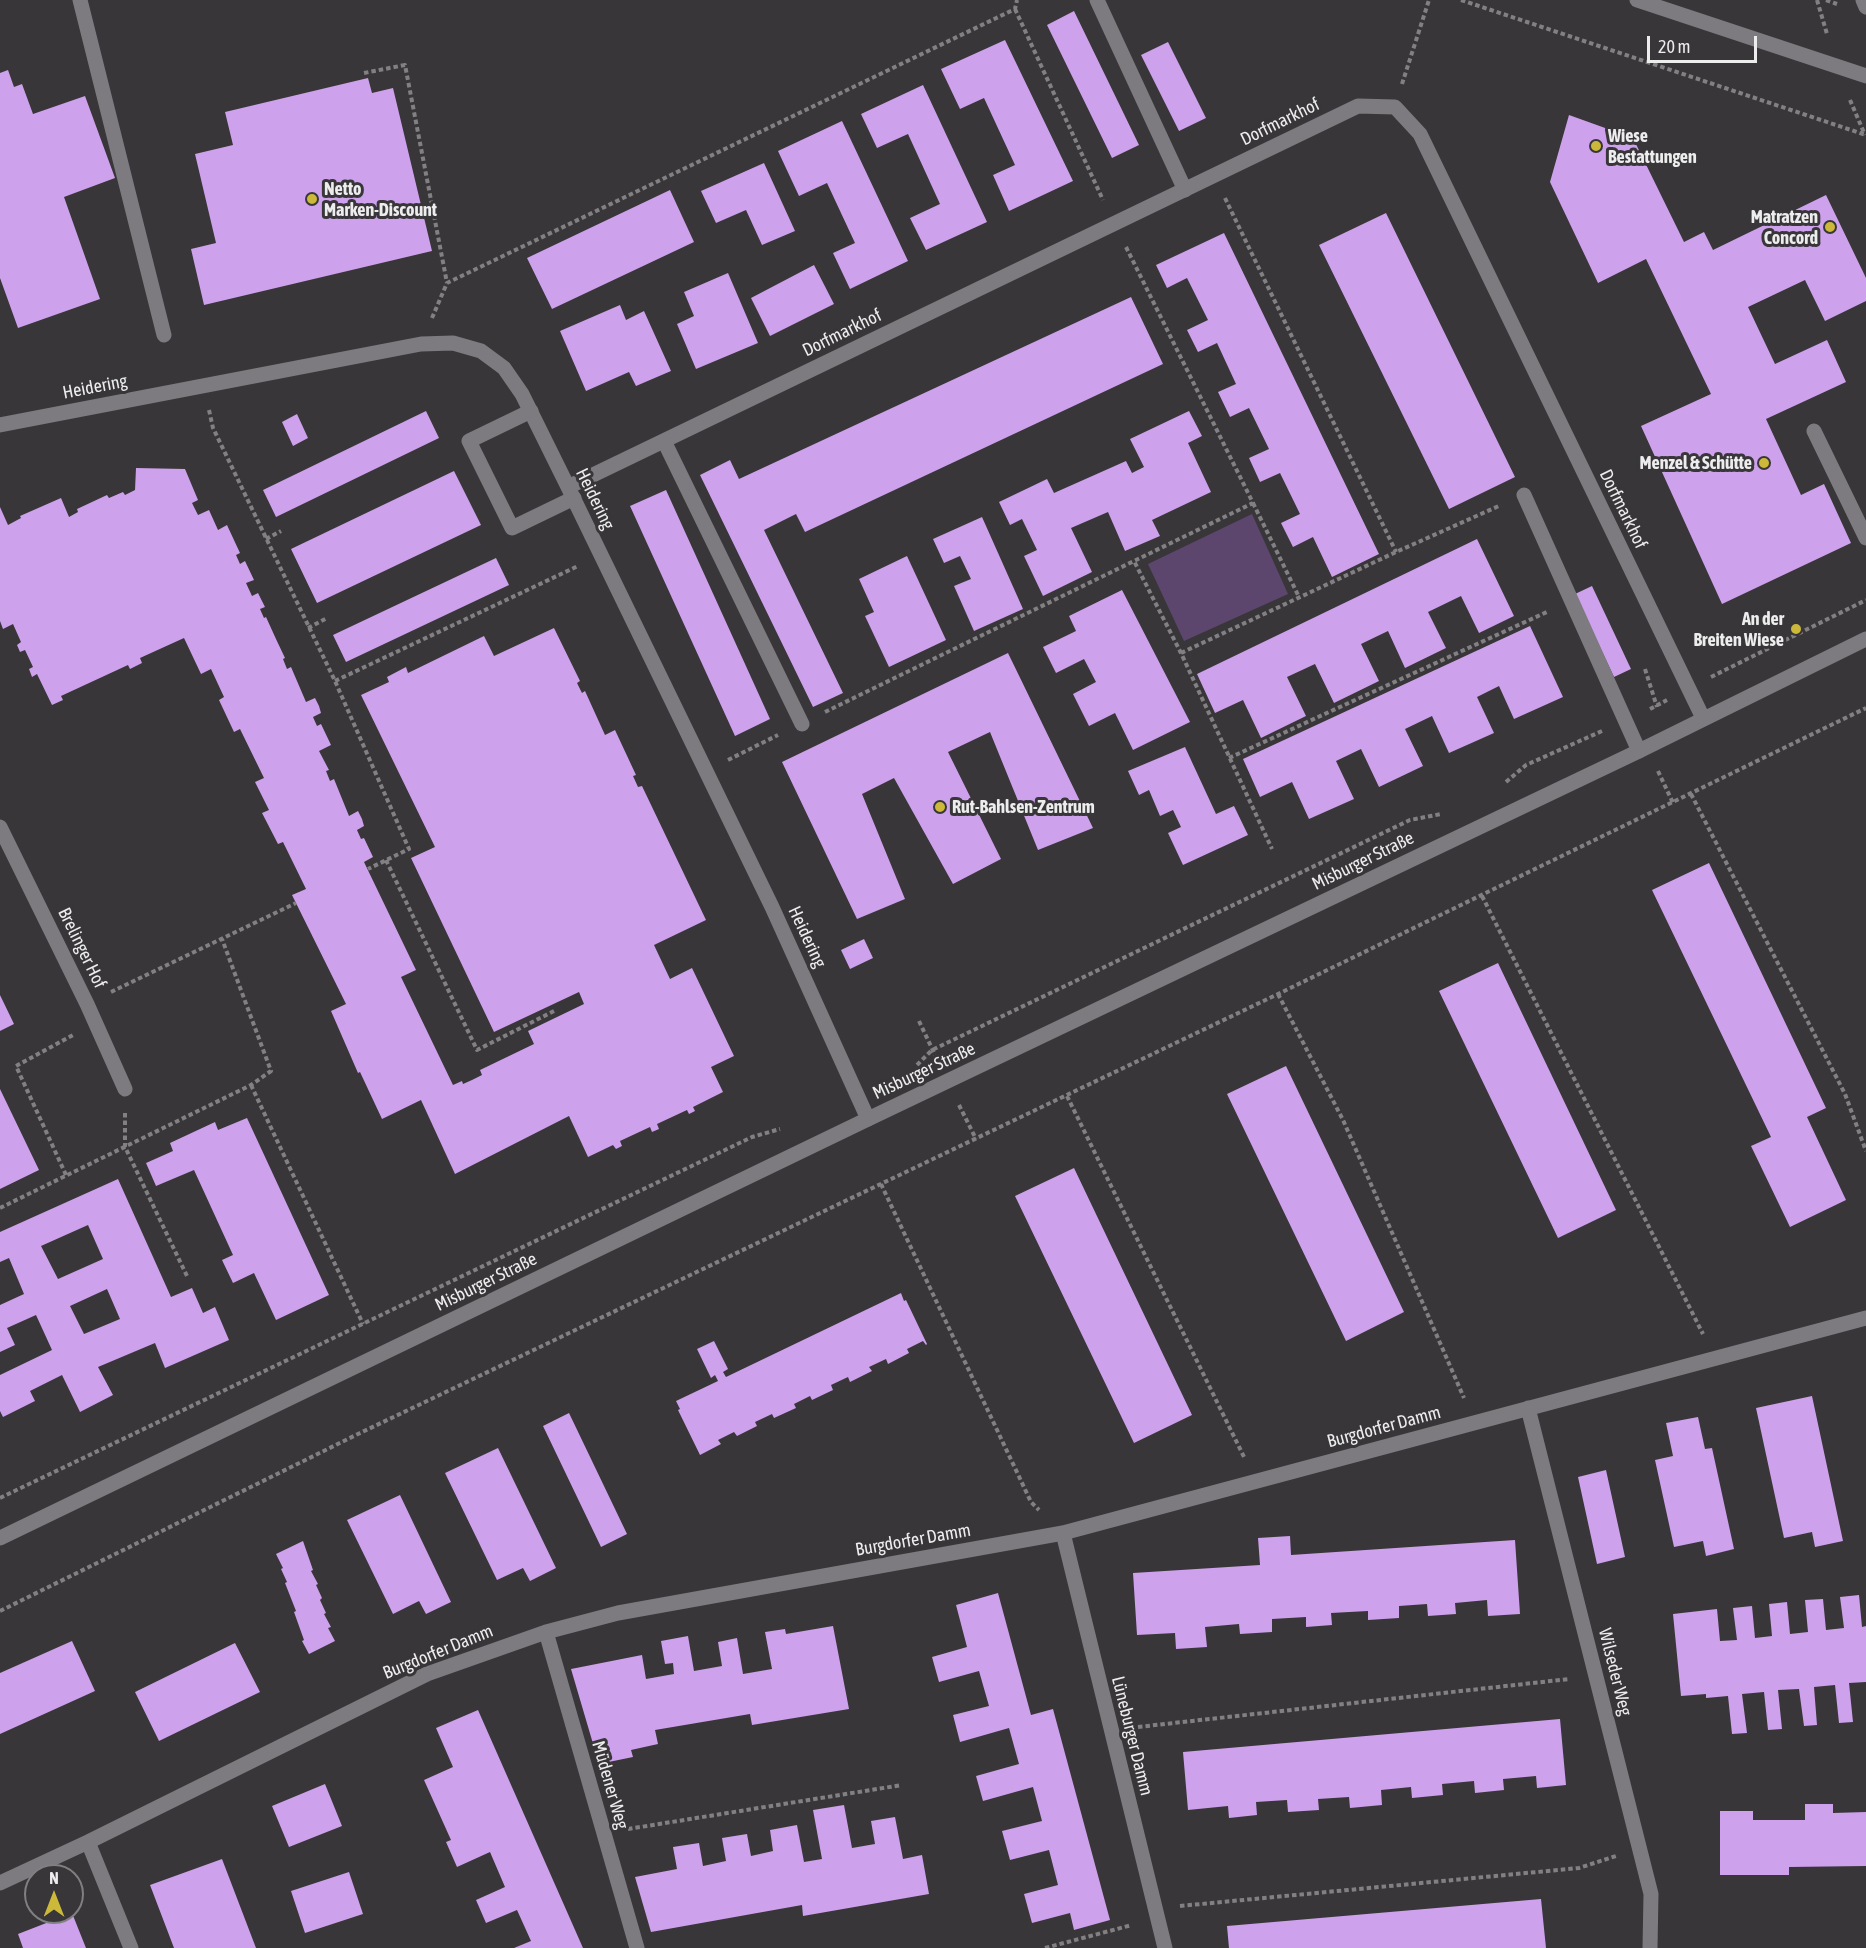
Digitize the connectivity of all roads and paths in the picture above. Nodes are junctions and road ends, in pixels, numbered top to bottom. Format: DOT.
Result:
graph roads {
  1 [pos="80,0"];
  2 [pos="1017,0"];
  3 [pos="1097,0"];
  4 [pos="1429,0"];
  5 [pos="1461,0"];
  6 [pos="1637,0"];
  7 [pos="1863,0"];
  8 [pos="1866,7"];
  9 [pos="1015,9"];
  10 [pos="364,72"];
  11 [pos="1866,76"];
  12 [pos="1395,107"];
  13 [pos="1866,135"];
  14 [pos="1214,176"];
  15 [pos="1185,190"];
  16 [pos="1113,223"];
  17 [pos="447,283"];
  18 [pos="164,335"];
  19 [pos="421,344"];
  20 [pos="204,386"];
  21 [pos="531,411"];
  22 [pos="0,425"];
  23 [pos="1814,431"];
  24 [pos="664,441"];
  25 [pos="571,492"];
  26 [pos="1524,495"];
  27 [pos="1253,503"];
  28 [pos="281,531"];
  29 [pos="1866,538"];
  30 [pos="266,539"];
  31 [pos="1396,552"];
  32 [pos="601,555"];
  33 [pos="1134,561"];
  34 [pos="1299,597"];
  35 [pos="1866,600"];
  36 [pos="1572,601"];
  37 [pos="327,618"];
  38 [pos="308,627"];
  39 [pos="1866,639"];
  40 [pos="1181,653"];
  41 [pos="335,681"];
  42 [pos="1690,688"];
  43 [pos="1866,708"];
  44 [pos="1703,718"];
  45 [pos="1625,720"];
  46 [pos="802,724"];
  47 [pos="1639,751"];
  48 [pos="1229,758"];
  49 [pos="706,771"];
  50 [pos="1502,787"];
  51 [pos="1691,794"];
  52 [pos="1443,814"];
  53 [pos="0,827"];
  54 [pos="1272,849"];
  55 [pos="386,860"];
  56 [pos="368,870"];
  57 [pos="1482,896"];
  58 [pos="296,903"];
  59 [pos="222,939"];
  60 [pos="1278,994"];
  61 [pos="87,1004"];
  62 [pos="556,1010"];
  63 [pos="919,1021"];
  64 [pos="932,1050"];
  65 [pos="938,1062"];
  66 [pos="907,1070"];
  67 [pos="250,1085"];
  68 [pos="125,1089"];
  69 [pos="1066,1096"];
  70 [pos="957,1101"];
  71 [pos="868,1119"];
  72 [pos="785,1128"];
  73 [pos="976,1139"];
  74 [pos="125,1147"];
  75 [pos="1866,1151"];
  76 [pos="66,1175"];
  77 [pos="881,1184"];
  78 [pos="0,1208"];
  79 [pos="187,1276"];
  80 [pos="1866,1318"];
  81 [pos="363,1324"];
  82 [pos="1716,1360"];
  83 [pos="1528,1408"];
  84 [pos="1475,1423"];
  85 [pos="1256,1482"];
  86 [pos="0,1498"];
  87 [pos="1063,1533"];
  88 [pos="0,1538"];
  89 [pos="0,1611"];
  90 [pos="546,1632"];
  91 [pos="1596,1676"];
  92 [pos="1111,1730"];
  93 [pos="902,1785"];
  94 [pos="604,1832"];
  95 [pos="88,1842"];
  96 [pos="1640,1849"];
  97 [pos="0,1883"];
  98 [pos="1156,1913"];
  99 [pos="131,1948"];
  100 [pos="637,1948"];
  101 [pos="1046,1948"];
  102 [pos="1165,1948"];
  103 [pos="1650,1948"];
  1 -- 18 [label="street"];
  2 -- 9 [label="path"];
  3 -- 15 [label="street"];
  4 -- 12 [label="path"];
  5 -- 13 [label="path"];
  6 -- 11 [label="street"];
  7 -- 8 [label="street"];
  9 -- 16 [label="path"];
  9 -- 17 [label="path"];
  10 -- 17 [label="path"];
  12 -- 14 [label="street, Dorfmarkhof"];
  12 -- 42 [label="street, Dorfmarkhof"];
  14 -- 15 [label="street, Dorfmarkhof"];
  14 -- 31 [label="path"];
  15 -- 16 [label="street, Dorfmarkhof"];
  16 -- 24 [label="street, Dorfmarkhof"];
  16 -- 27 [label="path"];
  17 -- 19 [label="path"];
  19 -- 20 [label="street, Heidering"];
  19 -- 21 [label="street, Heidering"];
  20 -- 22 [label="street, Heidering"];
  20 -- 30 [label="path"];
  21 -- 25 [label="street, Heidering"];
  21 -- 25 [label="street, Dorfmarkhof"];
  23 -- 29 [label="street"];
  24 -- 25 [label="street, Dorfmarkhof"];
  24 -- 46 [label="street"];
  25 -- 32 [label="street, Heidering"];
  26 -- 31 [label="path"];
  26 -- 36 [label="street"];
  27 -- 33 [label="path"];
  27 -- 34 [label="path"];
  28 -- 30 [label="path"];
  30 -- 38 [label="path"];
  31 -- 34 [label="path"];
  32 -- 41 [label="path"];
  32 -- 49 [label="street, Heidering"];
  33 -- 40 [label="path"];
  33 -- 46 [label="path"];
  34 -- 40 [label="path"];
  35 -- 42 [label="path"];
  36 -- 45 [label="street"];
  36 -- 48 [label="path"];
  37 -- 38 [label="path"];
  38 -- 41 [label="path"];
  39 -- 44 [label="street, Misburger Straße"];
  40 -- 48 [label="path"];
  41 -- 55 [label="path"];
  42 -- 44 [label="street, Dorfmarkhof"];
  42 -- 45 [label="path"];
  43 -- 51 [label="path"];
  44 -- 47 [label="street, Misburger Straße"];
  45 -- 47 [label="street"];
  45 -- 50 [label="path"];
  46 -- 49 [label="path"];
  47 -- 71 [label="street, Misburger Straße"];
  48 -- 54 [label="path"];
  49 -- 71 [label="street, Heidering"];
  51 -- 57 [label="path"];
  51 -- 75 [label="path"];
  52 -- 64 [label="path"];
  53 -- 61 [label="street, Brelinger Hof"];
  55 -- 56 [label="path"];
  55 -- 62 [label="path"];
  57 -- 60 [label="path"];
  57 -- 82 [label="path"];
  58 -- 59 [label="path"];
  59 -- 61 [label="path"];
  59 -- 67 [label="path"];
  60 -- 69 [label="path"];
  60 -- 84 [label="path"];
  61 -- 68 [label="street, Brelinger Hof"];
  61 -- 76 [label="path"];
  63 -- 64 [label="path"];
  64 -- 65 [label="path"];
  64 -- 66 [label="path"];
  67 -- 74 [label="path"];
  67 -- 81 [label="path"];
  69 -- 73 [label="path"];
  69 -- 85 [label="path"];
  70 -- 73 [label="path"];
  71 -- 88 [label="street, Misburger Straße"];
  72 -- 81 [label="path"];
  73 -- 77 [label="path"];
  74 -- 76 [label="path"];
  74 -- 79 [label="path"];
  76 -- 78 [label="path"];
  77 -- 87 [label="path"];
  77 -- 89 [label="path"];
  80 -- 82 [label="street, Burgdorfer Damm"];
  81 -- 86 [label="path"];
  82 -- 83 [label="street, Burgdorfer Damm"];
  83 -- 84 [label="street, Burgdorfer Damm"];
  83 -- 91 [label="street, Wilseder Weg"];
  84 -- 85 [label="street, Burgdorfer Damm"];
  85 -- 87 [label="street, Burgdorfer Damm"];
  87 -- 90 [label="street, Burgdorfer Damm"];
  87 -- 92 [label="street, Lüneburger Damm"];
  90 -- 94 [label="street, Müdener Weg"];
  90 -- 95 [label="street, Burgdorfer Damm"];
  91 -- 92 [label="path"];
  91 -- 96 [label="street, Wilseder Weg"];
  92 -- 98 [label="street, Lüneburger Damm"];
  93 -- 94 [label="path"];
  94 -- 100 [label="street, Müdener Weg"];
  95 -- 97 [label="street, Burgdorfer Damm"];
  95 -- 99 [label="street"];
  96 -- 98 [label="path"];
  96 -- 103 [label="street, Wilseder Weg"];
  98 -- 101 [label="path"];
  98 -- 102 [label="street, Lüneburger Damm"];
}
